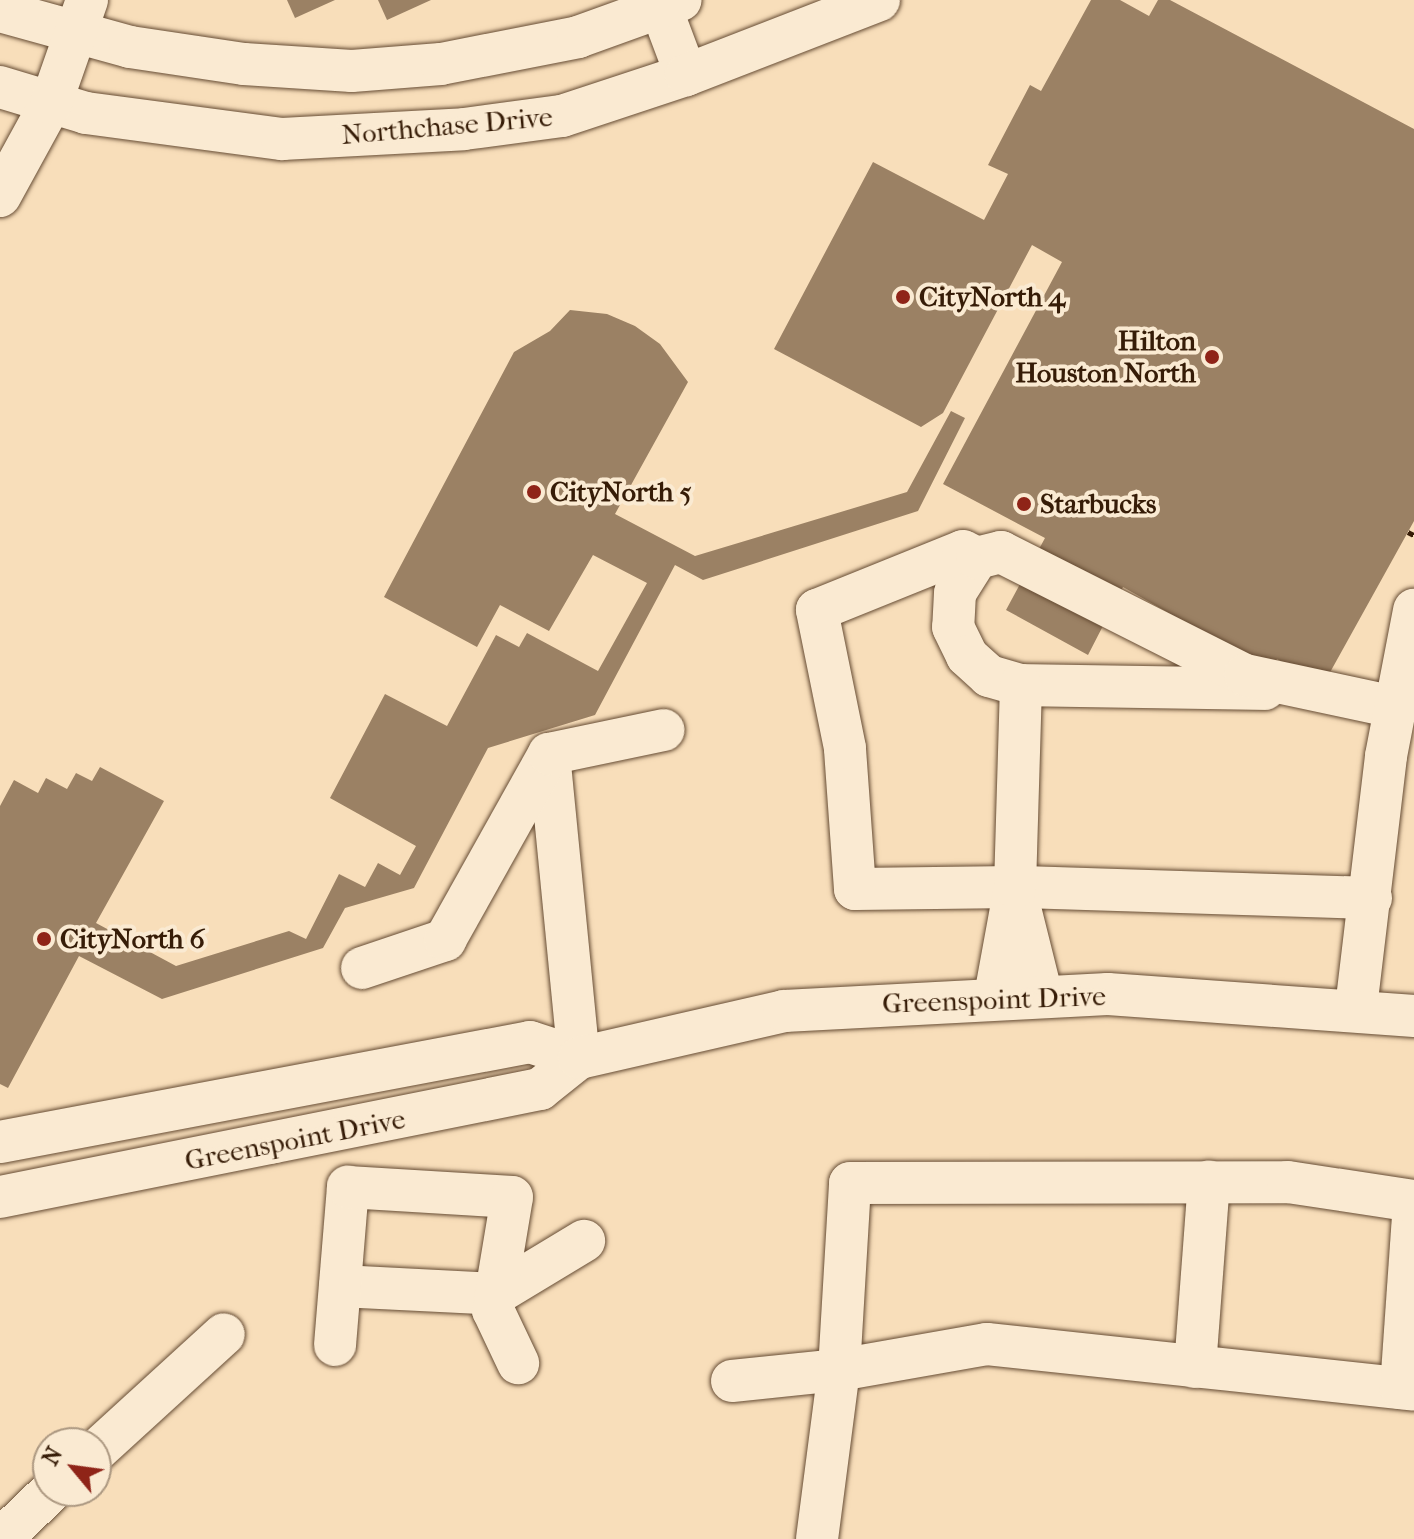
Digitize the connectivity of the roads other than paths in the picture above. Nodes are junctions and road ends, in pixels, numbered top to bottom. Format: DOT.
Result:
graph roads {
  1 [pos="879,0"];
  2 [pos="666,2"];
  3 [pos="0,11"];
  4 [pos="79,16"];
  5 [pos="686,75"];
  6 [pos="0,87"];
  7 [pos="51,103"];
  8 [pos="0,196"];
  9 [pos="977,558"];
  10 [pos="1414,610"];
  11 [pos="1135,622"];
  12 [pos="1021,685"];
  13 [pos="1127,688"];
  14 [pos="1296,689"];
  15 [pos="1394,707"];
  16 [pos="664,730"];
  17 [pos="549,754"];
  18 [pos="1015,887"];
  19 [pos="1371,898"];
  20 [pos="362,968"];
  21 [pos="995,996"];
  22 [pos="1042,996"];
  23 [pos="1356,1008"];
  24 [pos="1414,1016"];
  25 [pos="579,1058"];
  26 [pos="0,1142"];
  27 [pos="1209,1182"];
  28 [pos="0,1197"];
  29 [pos="1414,1202"];
  30 [pos="584,1241"];
  31 [pos="340,1286"];
  32 [pos="496,1294"];
  33 [pos="224,1334"];
  34 [pos="335,1345"];
  35 [pos="518,1363"];
  36 [pos="1195,1367"];
  37 [pos="839,1370"];
  38 [pos="732,1381"];
  39 [pos="1408,1389"];
  40 [pos="112,1436"];
  41 [pos="34,1507"];
  42 [pos="1,1539"];
  43 [pos="817,1539"];
  1 -- 5 [label="street, Northchase Drive"];
  2 -- 4 [label="street"];
  2 -- 5 [label="street"];
  3 -- 4 [label="street"];
  4 -- 7 [label="street"];
  5 -- 7 [label="street, Northchase Drive"];
  6 -- 7 [label="street, Northchase Drive"];
  7 -- 8 [label="street"];
  9 -- 11 [label="street"];
  9 -- 12 [label="street"];
  9 -- 18 [label="street"];
  10 -- 15 [label="street"];
  11 -- 13 [label="street"];
  11 -- 14 [label="street"];
  12 -- 13 [label="street"];
  12 -- 18 [label="street"];
  13 -- 14 [label="street"];
  14 -- 15 [label="street"];
  15 -- 19 [label="street"];
  16 -- 17 [label="street"];
  17 -- 20 [label="street"];
  17 -- 25 [label="street"];
  18 -- 19 [label="street"];
  18 -- 21 [label="street"];
  18 -- 22 [label="street"];
  19 -- 23 [label="street"];
  21 -- 22 [label="street, Greenspoint Drive"];
  21 -- 25 [label="street, Greenspoint Drive"];
  22 -- 23 [label="street, Greenspoint Drive"];
  23 -- 24 [label="street, Greenspoint Drive"];
  25 -- 26 [label="street, Greenspoint Drive"];
  25 -- 28 [label="street, Greenspoint Drive"];
  27 -- 29 [label="street"];
  27 -- 36 [label="street"];
  27 -- 37 [label="street"];
  29 -- 39 [label="street"];
  30 -- 32 [label="street"];
  31 -- 32 [label="street"];
  31 -- 32 [label="street"];
  31 -- 34 [label="street"];
  32 -- 35 [label="street"];
  33 -- 40 [label="street"];
  36 -- 37 [label="street"];
  36 -- 39 [label="street"];
  37 -- 38 [label="street"];
  37 -- 43 [label="street"];
  41 -- 42 [label="street"];
}
